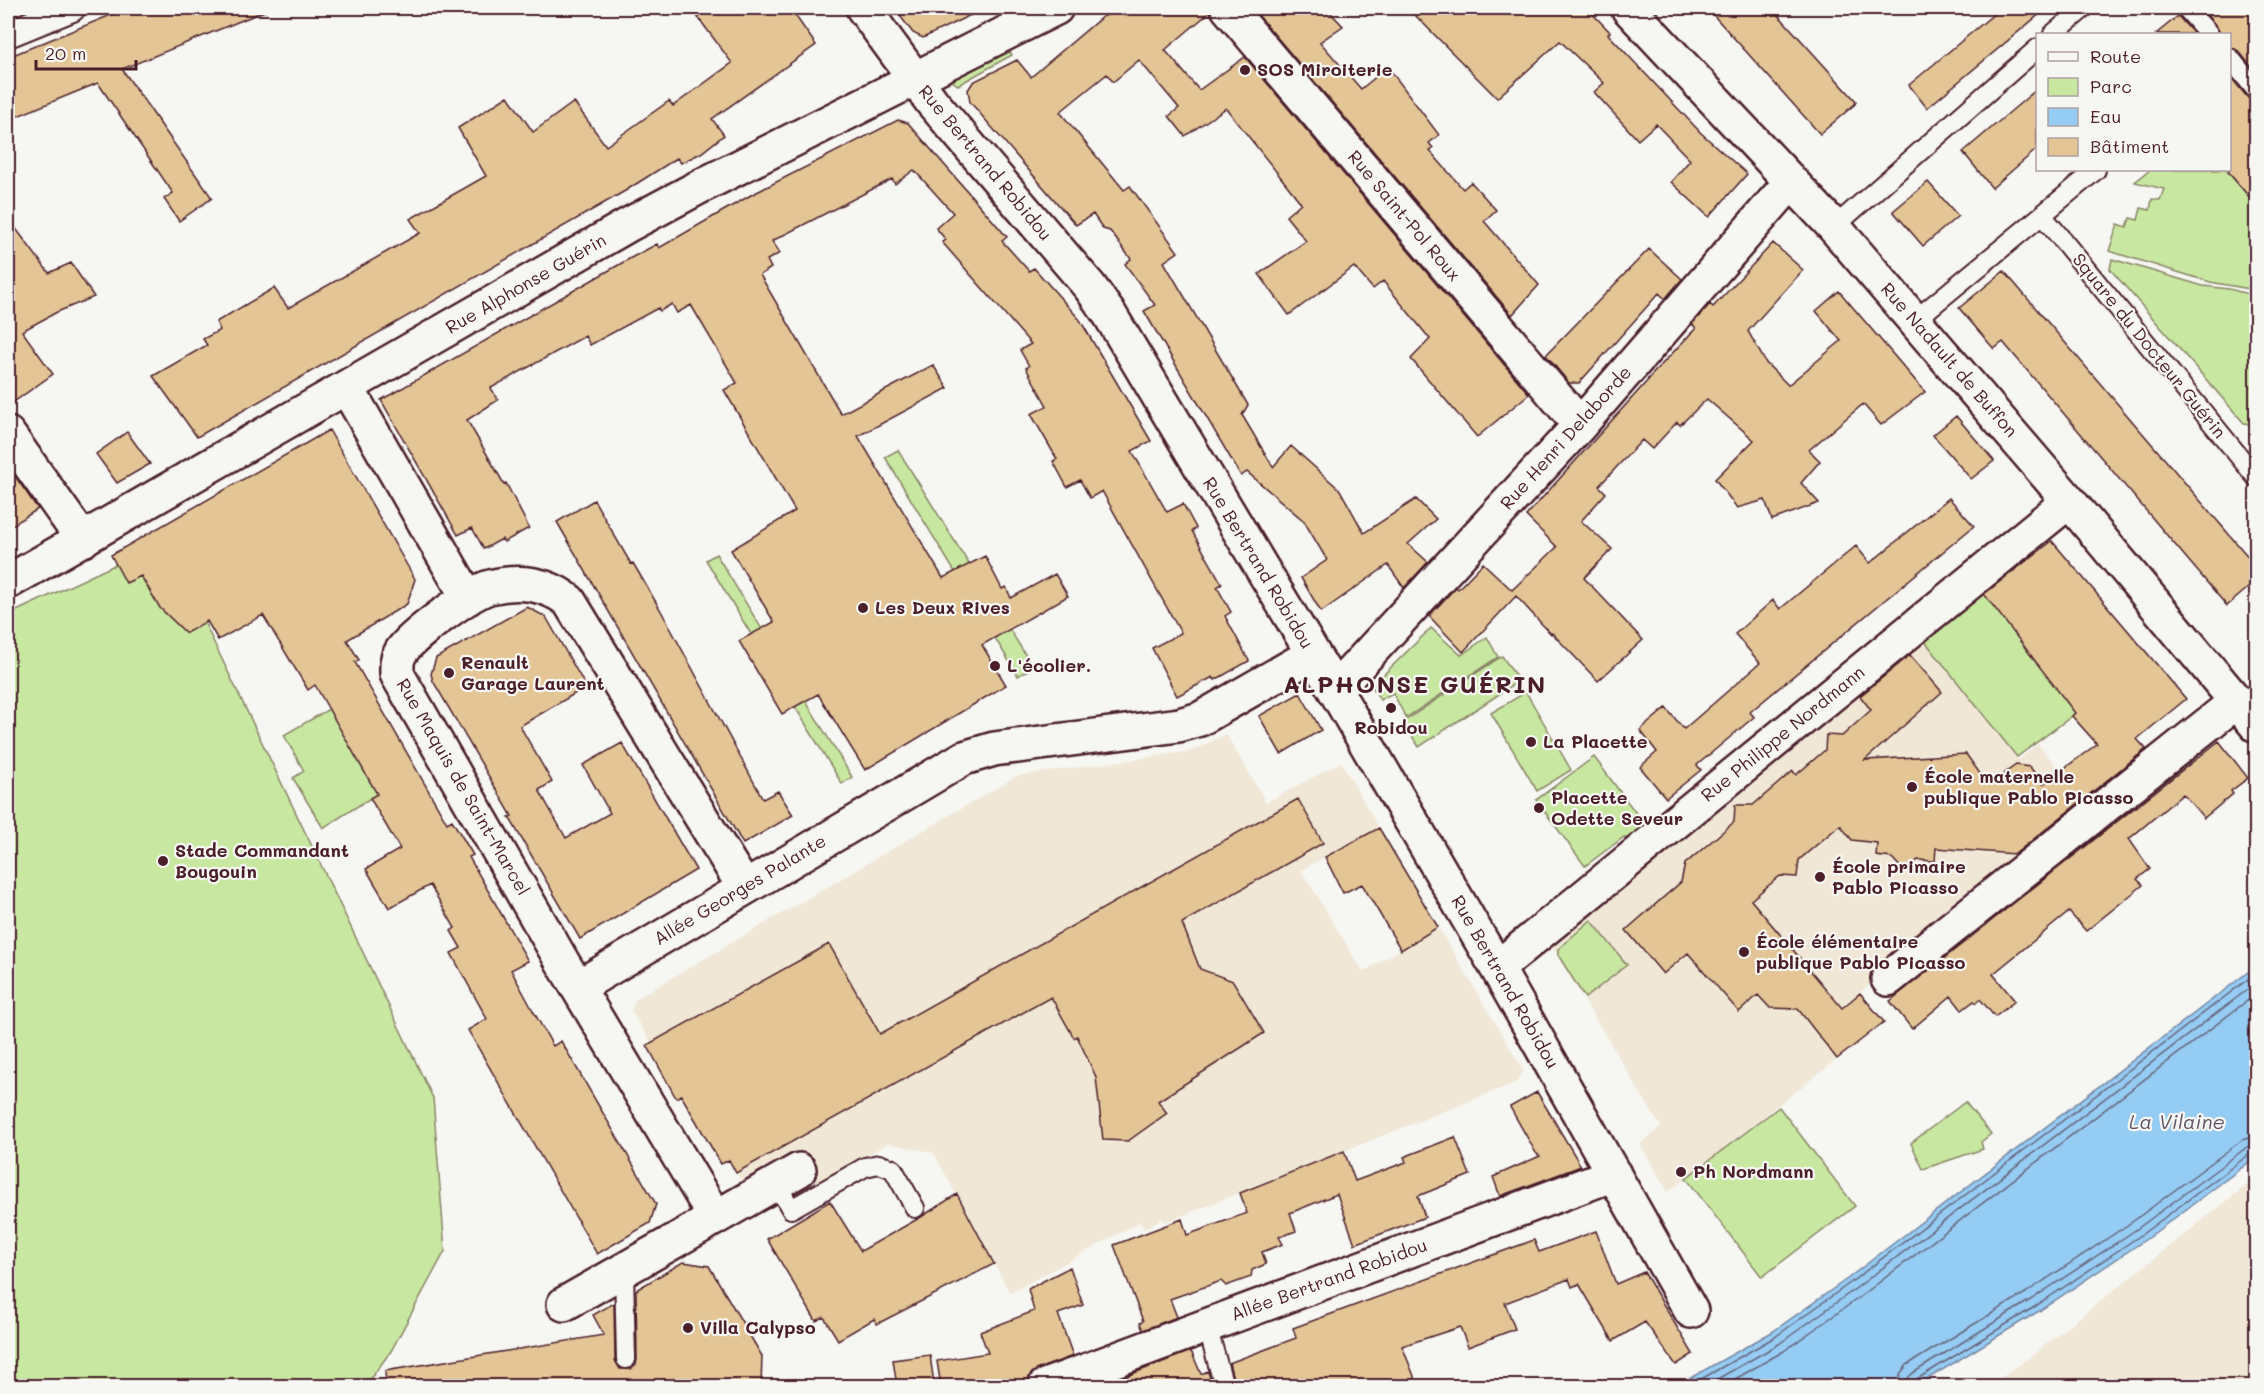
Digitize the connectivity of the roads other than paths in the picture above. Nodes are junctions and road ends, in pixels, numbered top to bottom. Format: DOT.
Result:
graph roads {
  1 [pos="72,8"];
  2 [pos="863,8"];
  3 [pos="1056,8"];
  4 [pos="1228,8"];
  5 [pos="1628,8"];
  6 [pos="2084,8"];
  7 [pos="2186,8"];
  8 [pos="2054,33"];
  9 [pos="2208,33"];
  10 [pos="8,34"];
  11 [pos="2036,49"];
  12 [pos="2231,60"];
  13 [pos="915,79"];
  14 [pos="2256,90"];
  15 [pos="2095,171"];
  16 [pos="1791,182"];
  17 [pos="2042,215"];
  18 [pos="1834,227"];
  19 [pos="1915,320"];
  20 [pos="347,388"];
  21 [pos="1580,425"];
  22 [pos="8,434"];
  23 [pos="2256,477"];
  24 [pos="2069,501"];
  25 [pos="83,540"];
  26 [pos="8,582"];
  27 [pos="468,598"];
  28 [pos="1313,654"];
  29 [pos="1335,690"];
  30 [pos="2247,713"];
  31 [pos="744,887"];
  32 [pos="1497,968"];
  33 [pos="1888,979"];
  34 [pos="578,987"];
  35 [pos="1614,1174"];
  36 [pos="787,1177"];
  37 [pos="915,1208"];
  38 [pos="715,1217"];
  39 [pos="624,1269"];
  40 [pos="564,1304"];
  41 [pos="1690,1311"];
  42 [pos="1207,1326"];
  43 [pos="626,1359"];
  44 [pos="1045,1386"];
  45 [pos="1224,1386"];
  1 -- 10 [label="street"];
  2 -- 13 [label="street, Rue Bertrand Robidou"];
  3 -- 13 [label="street, Rue Alphonse Guérin"];
  4 -- 21 [label="street, Rue Saint-Pol Roux"];
  5 -- 16 [label="street, Rue Nadault de Buffon"];
  6 -- 8 [label="lane"];
  7 -- 9 [label="lane"];
  11 -- 18 [label="lane"];
  12 -- 14 [label="lane"];
  13 -- 20 [label="street, Rue Alphonse Guérin"];
  13 -- 28 [label="street, Rue Bertrand Robidou"];
  15 -- 17 [label="lane"];
  16 -- 18 [label="street, Rue Nadault de Buffon"];
  16 -- 21 [label="street, Rue Henri Delaborde"];
  17 -- 19 [label="lane"];
  17 -- 23 [label="lane, Square du Docteur Guérin"];
  18 -- 19 [label="street, Rue Nadault de Buffon"];
  19 -- 24 [label="street, Rue Nadault de Buffon"];
  20 -- 25 [label="street, Rue Alphonse Guérin"];
  20 -- 27 [label="street"];
  21 -- 29 [label="street, Rue Henri Delaborde"];
  22 -- 25 [label="street"];
  24 -- 30 [label="street, Rue Nadault de Buffon"];
  24 -- 32 [label="street, Rue Philippe Nordmann"];
  25 -- 26 [label="street, Rue Alphonse Guérin"];
  27 -- 31 [label="street, Rue Maquis de Saint-Marcel"];
  27 -- 34 [label="street, Rue Maquis de Saint-Marcel"];
  28 -- 29 [label="street, Rue Bertrand Robidou"];
  28 -- 31 [label="street, Allée Georges Palante"];
  29 -- 32 [label="street, Rue Bertrand Robidou"];
  30 -- 33 [label="street"];
  31 -- 34 [label="street, Allée Georges Palante"];
  32 -- 35 [label="street, Rue Bertrand Robidou"];
  34 -- 38 [label="street"];
  35 -- 41 [label="street, Rue Bertrand Robidou"];
  35 -- 42 [label="street, Allée Bertrand Robidou"];
  36 -- 37 [label="lane"];
  36 -- 38 [label="street"];
  38 -- 39 [label="street"];
  39 -- 40 [label="street"];
  39 -- 43 [label="lane"];
  42 -- 44 [label="street, Allée Bertrand Robidou"];
  42 -- 45 [label="lane"];
}
